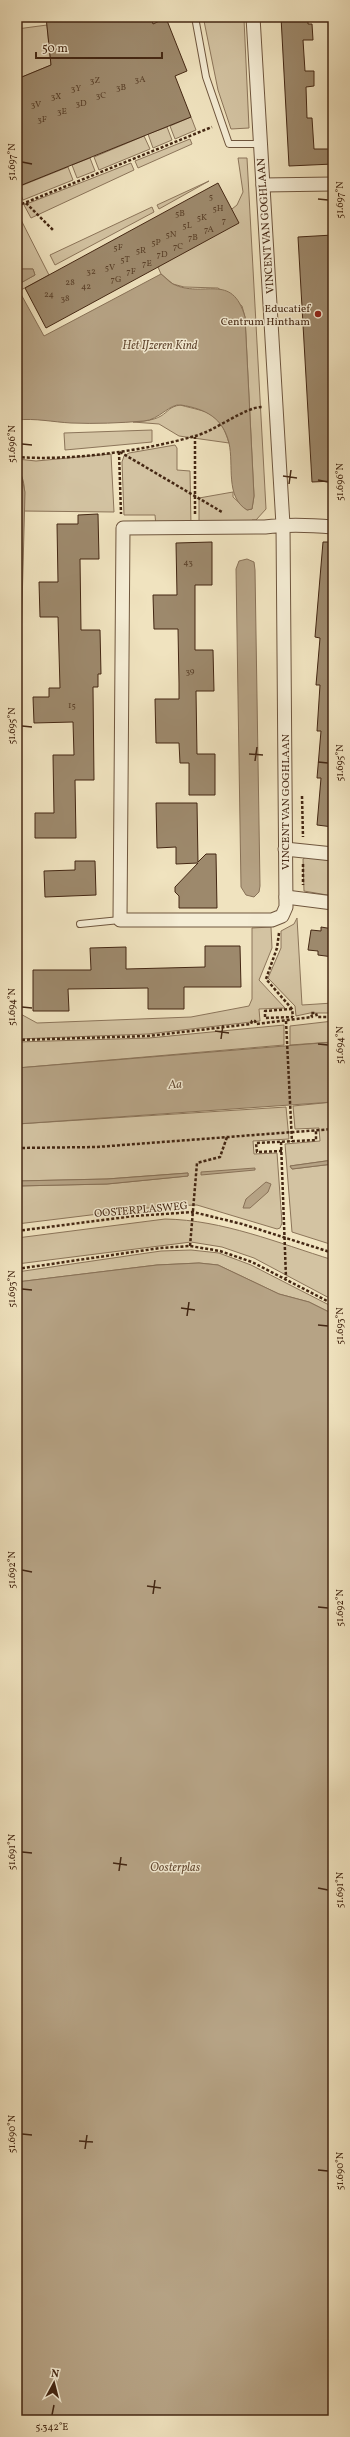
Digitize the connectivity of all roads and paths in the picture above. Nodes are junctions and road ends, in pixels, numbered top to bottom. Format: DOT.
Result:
graph roads {
  1 [pos="233,17"];
  2 [pos="253,17"];
  3 [pos="195,18"];
  4 [pos="220,124"];
  5 [pos="260,144"];
  6 [pos="333,184"];
  7 [pos="263,185"];
  8 [pos="26,203"];
  9 [pos="17,206"];
  10 [pos="53,230"];
  11 [pos="258,407"];
  12 [pos="195,437"];
  13 [pos="119,452"];
  14 [pos="17,457"];
  15 [pos="195,496"];
  16 [pos="226,514"];
  17 [pos="283,524"];
  18 [pos="333,527"];
  19 [pos="123,528"];
  20 [pos="195,528"];
  21 [pos="285,849"];
  22 [pos="333,854"];
  23 [pos="286,897"];
  24 [pos="333,903"];
  25 [pos="282,916"];
  26 [pos="120,920"];
  27 [pos="80,924"];
  28 [pos="292,1009"];
  29 [pos="333,1017"];
  30 [pos="293,1018"];
  31 [pos="286,1021"];
  32 [pos="17,1040"];
  33 [pos="333,1129"];
  34 [pos="292,1132"];
  35 [pos="227,1137"];
  36 [pos="281,1142"];
  37 [pos="292,1142"];
  38 [pos="17,1148"];
  39 [pos="282,1151"];
  40 [pos="194,1212"];
  41 [pos="17,1231"];
  42 [pos="286,1238"];
  43 [pos="190,1246"];
  44 [pos="333,1253"];
  45 [pos="17,1269"];
  46 [pos="286,1279"];
  47 [pos="333,1304"];
  1 -- 3 [label="path"];
  2 -- 5 [label="street, VINCENT VAN GOGHLAAN"];
  3 -- 4 [label="lane, VINCENT VAN GOGHLAAN"];
  4 -- 5 [label="lane, VINCENT VAN GOGHLAAN"];
  4 -- 8 [label="path"];
  5 -- 7 [label="street, VINCENT VAN GOGHLAAN"];
  6 -- 7 [label="street"];
  7 -- 17 [label="street, VINCENT VAN GOGHLAAN"];
  8 -- 9 [label="path"];
  8 -- 10 [label="path"];
  11 -- 12 [label="path"];
  12 -- 13 [label="path"];
  12 -- 15 [label="path"];
  13 -- 14 [label="path"];
  13 -- 15 [label="path"];
  13 -- 19 [label="path"];
  15 -- 16 [label="path"];
  15 -- 20 [label="path"];
  17 -- 18 [label="street"];
  17 -- 20 [label="street"];
  17 -- 21 [label="street, VINCENT VAN GOGHLAAN"];
  19 -- 20 [label="street"];
  19 -- 26 [label="street"];
  21 -- 22 [label="street"];
  21 -- 23 [label="street, VINCENT VAN GOGHLAAN"];
  23 -- 24 [label="street"];
  23 -- 25 [label="street, VINCENT VAN GOGHLAAN"];
  25 -- 26 [label="street"];
  25 -- 28 [label="path"];
  26 -- 27 [label="lane"];
  28 -- 30 [label="path"];
  28 -- 30 [label="path"];
  29 -- 30 [label="path"];
  30 -- 31 [label="path"];
  31 -- 32 [label="path"];
  31 -- 34 [label="path"];
  33 -- 34 [label="path"];
  34 -- 35 [label="path"];
  34 -- 37 [label="path"];
  34 -- 37 [label="path"];
  35 -- 38 [label="path"];
  35 -- 40 [label="path"];
  36 -- 37 [label="path"];
  36 -- 39 [label="path"];
  36 -- 39 [label="path"];
  39 -- 42 [label="path"];
  40 -- 41 [label="path, OOSTERPLASWEG"];
  40 -- 42 [label="path, OOSTERPLASWEG"];
  40 -- 43 [label="path"];
  42 -- 44 [label="path, OOSTERPLASWEG"];
  42 -- 46 [label="path"];
  43 -- 45 [label="path"];
  43 -- 46 [label="path"];
  46 -- 47 [label="path"];
}
